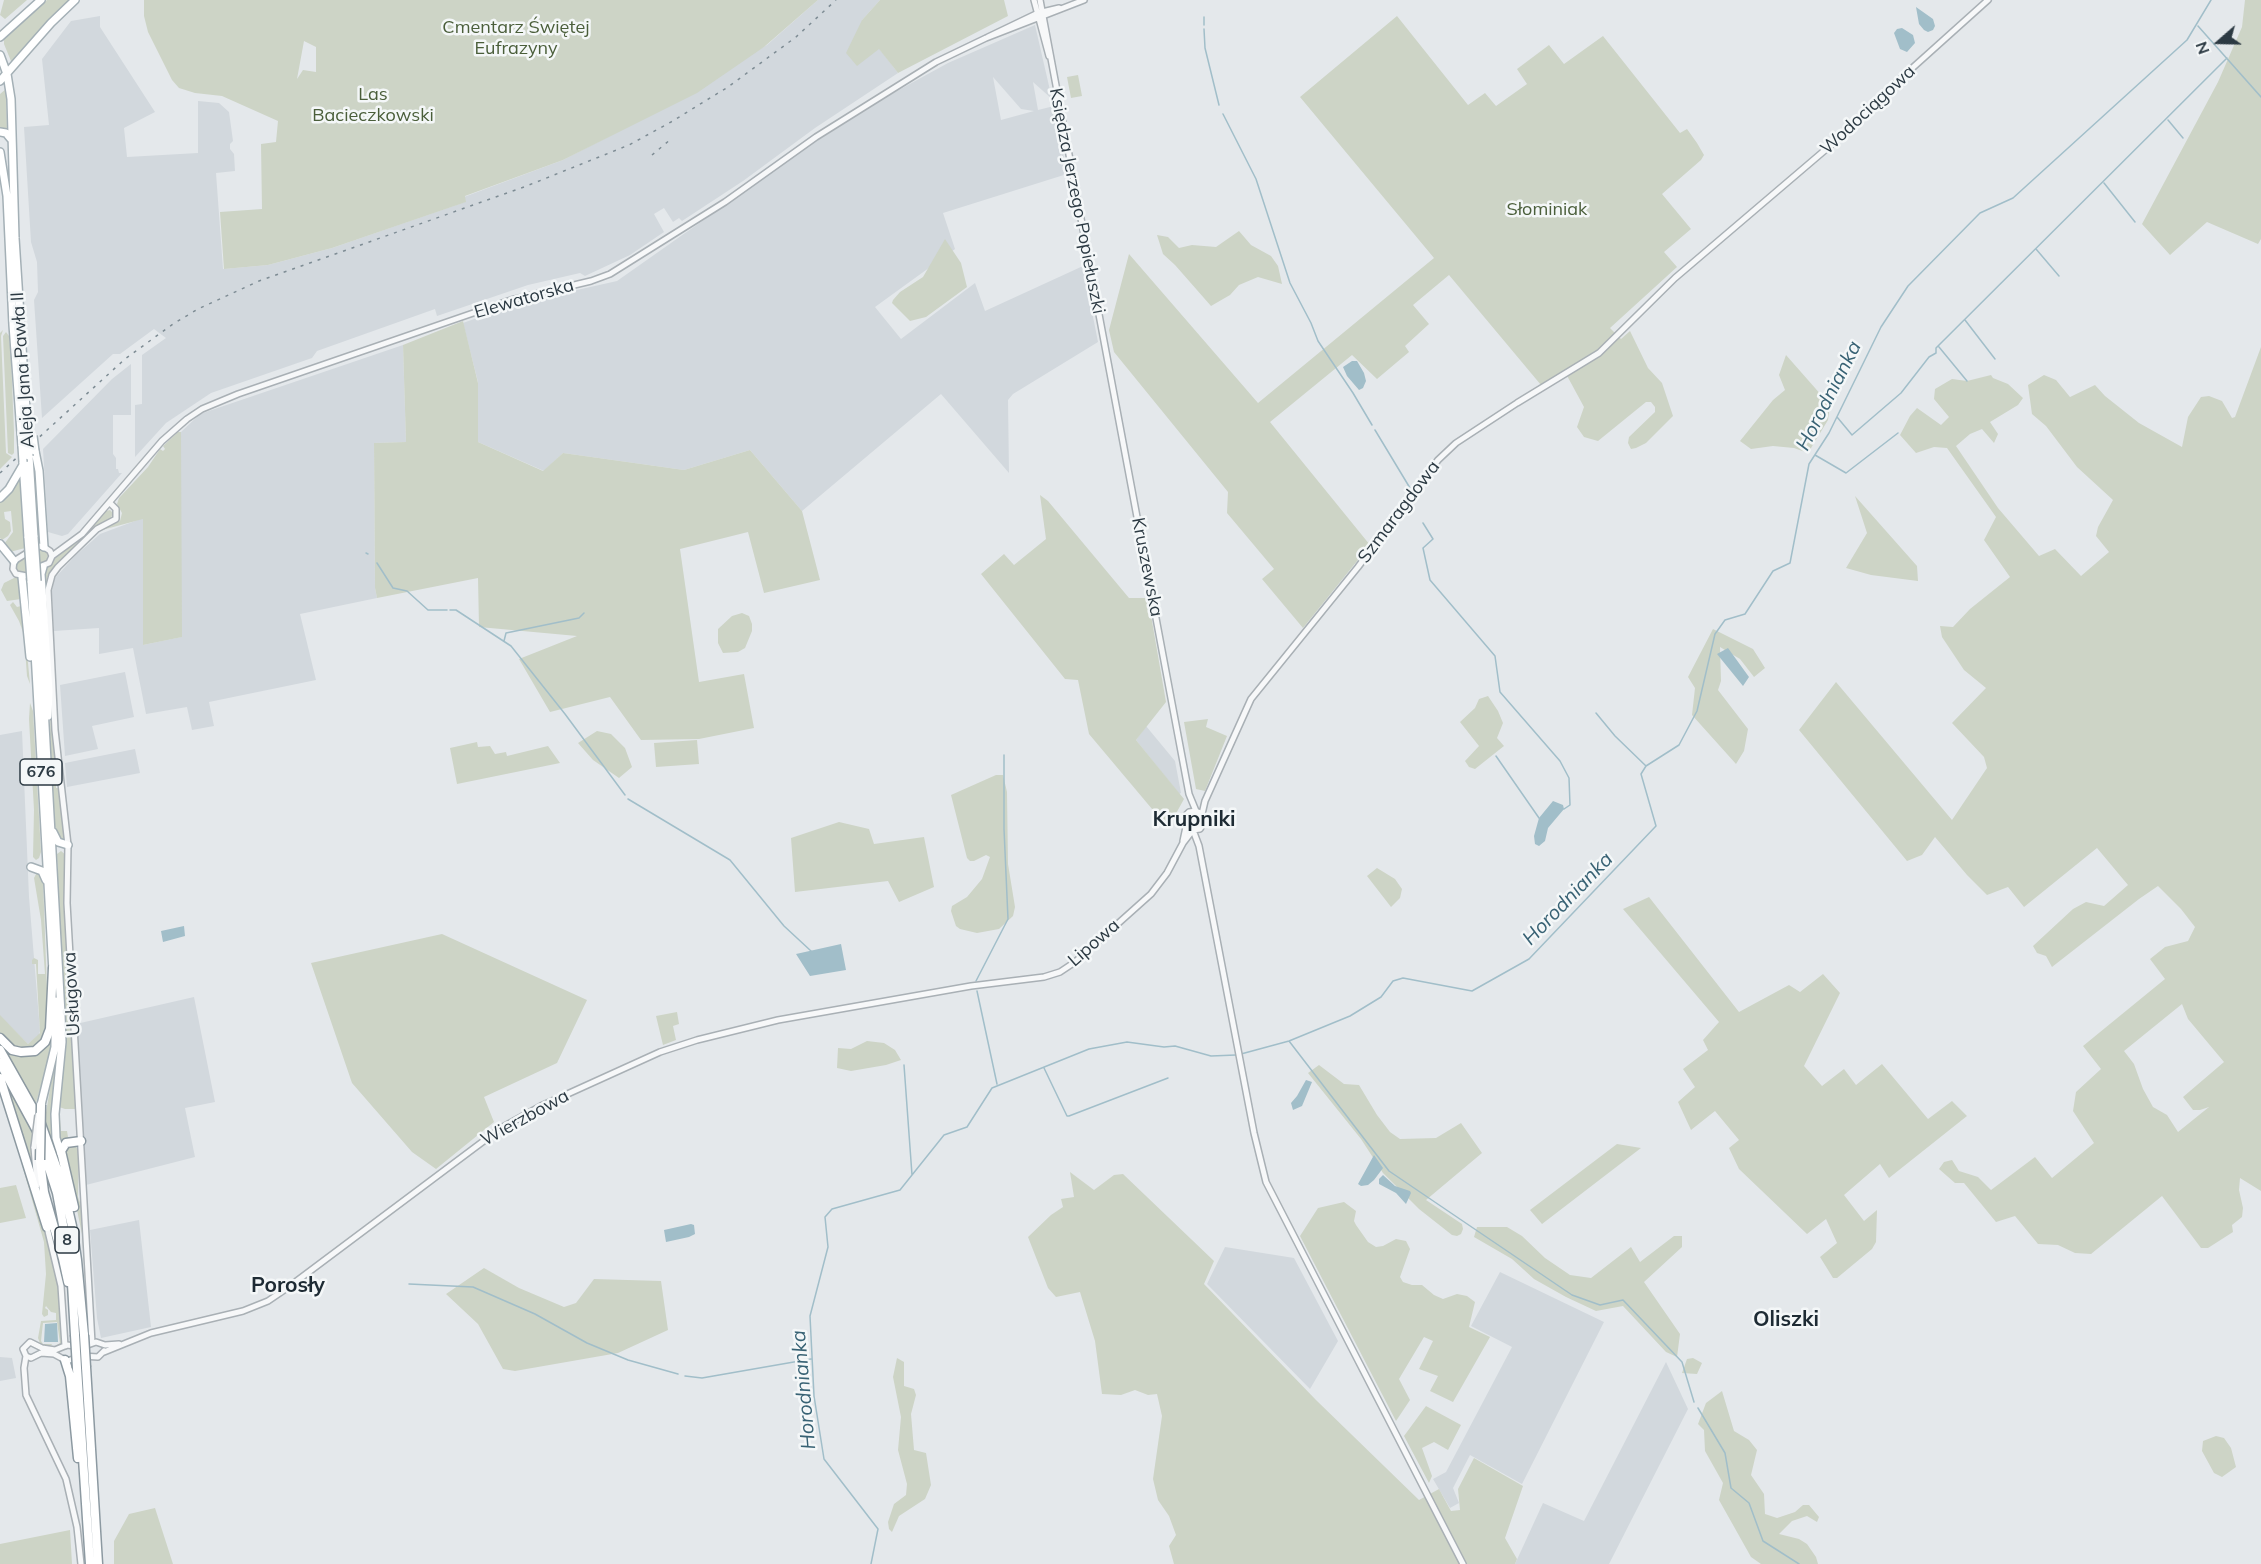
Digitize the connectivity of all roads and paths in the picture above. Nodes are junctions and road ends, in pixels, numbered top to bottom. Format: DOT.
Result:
graph roads {
  1 [pos="41,0"];
  2 [pos="75,0"];
  3 [pos="1034,0"];
  4 [pos="1040,0"];
  5 [pos="1084,0"];
  6 [pos="1988,0"];
  7 [pos="1041,15"];
  8 [pos="3,30"];
  9 [pos="0,37"];
  10 [pos="0,55"];
  11 [pos="7,74"];
  12 [pos="0,81"];
  13 [pos="0,132"];
  14 [pos="11,139"];
  15 [pos="0,152"];
  16 [pos="1746,218"];
  17 [pos="17,325"];
  18 [pos="1104,340"];
  19 [pos="28,441"];
  20 [pos="28,459"];
  21 [pos="0,498"];
  22 [pos="110,503"];
  23 [pos="0,544"];
  24 [pos="49,551"];
  25 [pos="14,561"];
  26 [pos="43,567"];
  27 [pos="22,577"];
  28 [pos="38,666"];
  29 [pos="37,695"];
  30 [pos="46,737"];
  31 [pos="1190,797"];
  32 [pos="1205,800"];
  33 [pos="1196,811"];
  34 [pos="1188,812"];
  35 [pos="1202,814"];
  36 [pos="1186,826"];
  37 [pos="51,827"];
  38 [pos="1200,829"];
  39 [pos="1193,830"];
  40 [pos="1183,843"];
  41 [pos="1199,844"];
  42 [pos="68,845"];
  43 [pos="46,849"];
  44 [pos="53,864"];
  45 [pos="48,884"];
  46 [pos="53,968"];
  47 [pos="971,987"];
  48 [pos="0,1038"];
  49 [pos="0,1050"];
  50 [pos="0,1063"];
  51 [pos="0,1078"];
  52 [pos="41,1105"];
  53 [pos="81,1141"];
  54 [pos="62,1160"];
  55 [pos="47,1227"];
  56 [pos="81,1297"];
  57 [pos="74,1321"];
  58 [pos="80,1335"];
  59 [pos="97,1343"];
  60 [pos="121,1344"];
  61 [pos="38,1346"];
  62 [pos="63,1347"];
  63 [pos="104,1352"];
  64 [pos="31,1356"];
  65 [pos="63,1358"];
  66 [pos="82,1367"];
  67 [pos="86,1504"];
  68 [pos="81,1564"];
  69 [pos="90,1564"];
  70 [pos="98,1564"];
  71 [pos="1463,1564"];
  1 -- 8 [label="main road"];
  2 -- 11 [label="main road"];
  3 -- 7 [label="street, Księdza Jerzego Popiełuszki"];
  4 -- 7 [label="street, Księdza Jerzego Popiełuszki"];
  5 -- 7 [label="street, Elewatorska"];
  6 -- 16 [label="street, Wodociągowa"];
  7 -- 18 [label="street, Księdza Jerzego Popiełuszki"];
  7 -- 22 [label="street, Elewatorska"];
  8 -- 9 [label="main road"];
  10 -- 11 [label="main road, 676"];
  11 -- 12 [label="main road"];
  11 -- 14 [label="main road, Aleja Jana Pawła II / 676"];
  13 -- 14 [label="main road"];
  14 -- 17 [label="main road, Aleja Jana Pawła II / 676"];
  15 -- 17 [label="main road, Aleja Jana Pawła II / 676"];
  16 -- 32 [label="street, Szmaragdowa"];
  17 -- 19 [label="main road, Aleja Jana Pawła II / 676"];
  17 -- 19 [label="main road, Aleja Jana Pawła II / 676"];
  18 -- 31 [label="street, Kruszewska"];
  19 -- 20 [label="main road, Aleja Jana Pawła II / 676, bridge"];
  20 -- 21 [label="main road"];
  20 -- 24 [label="main road"];
  20 -- 28 [label="main road, Aleja Jana Pawła II / 676, bridge"];
  22 -- 24 [label="street, Elewatorska"];
  22 -- 42 [label="street, Usługowa"];
  23 -- 25 [label="main road"];
  24 -- 25 [label="street, Elewatorska"];
  24 -- 26 [label="street"];
  25 -- 27 [label="street"];
  26 -- 27 [label="street"];
  26 -- 30 [label="main road"];
  27 -- 29 [label="main road"];
  28 -- 29 [label="main road, 676"];
  28 -- 30 [label="main road, 676"];
  29 -- 43 [label="main road, 676"];
  30 -- 37 [label="main road, 676"];
  31 -- 32 [label="street"];
  31 -- 33 [label="street, Kruszewska"];
  31 -- 34 [label="street, Kruszewska"];
  32 -- 33 [label="street, Szmaragdowa"];
  32 -- 35 [label="street, Szmaragdowa"];
  33 -- 34 [label="street"];
  33 -- 35 [label="street"];
  34 -- 36 [label="street, Kruszewska"];
  35 -- 38 [label="street"];
  36 -- 39 [label="street"];
  36 -- 40 [label="street, Lipowa"];
  37 -- 42 [label="main road"];
  37 -- 44 [label="main road, 676"];
  38 -- 39 [label="street"];
  38 -- 41 [label="street"];
  39 -- 40 [label="street, Lipowa"];
  39 -- 41 [label="street"];
  40 -- 41 [label="street"];
  40 -- 47 [label="street, Lipowa"];
  41 -- 71 [label="street"];
  42 -- 44 [label="main road"];
  42 -- 53 [label="street, Usługowa"];
  43 -- 45 [label="main road, 676"];
  43 -- 45 [label="main road"];
  44 -- 54 [label="main road, 676"];
  45 -- 46 [label="main road, 676"];
  46 -- 48 [label="highway"];
  46 -- 52 [label="main road, 676"];
  47 -- 60 [label="street, Wierzbowa"];
  49 -- 56 [label="highway, 8"];
  50 -- 57 [label="highway, 8"];
  51 -- 55 [label="highway"];
  52 -- 55 [label="street, bridge"];
  52 -- 57 [label="highway, bridge"];
  53 -- 54 [label="highway"];
  53 -- 59 [label="street, Usługowa"];
  54 -- 56 [label="highway"];
  55 -- 62 [label="street"];
  56 -- 58 [label="highway, 8"];
  57 -- 58 [label="highway, 8"];
  58 -- 66 [label="highway, 8, bridge"];
  59 -- 60 [label="street, Wierzbowa"];
  59 -- 62 [label="street, Wierzbowa"];
  59 -- 63 [label="street, Usługowa"];
  60 -- 63 [label="street, Wierzbowa"];
  61 -- 62 [label="street, Wierzbowa"];
  61 -- 64 [label="street"];
  61 -- 64 [label="street"];
  62 -- 65 [label="street"];
  63 -- 65 [label="street, Wierzbowa"];
  64 -- 65 [label="street, Wierzbowa"];
  64 -- 68 [label="street"];
  65 -- 67 [label="highway"];
  66 -- 67 [label="highway, 8"];
  66 -- 70 [label="highway, 8"];
  67 -- 69 [label="highway, 8"];
}
